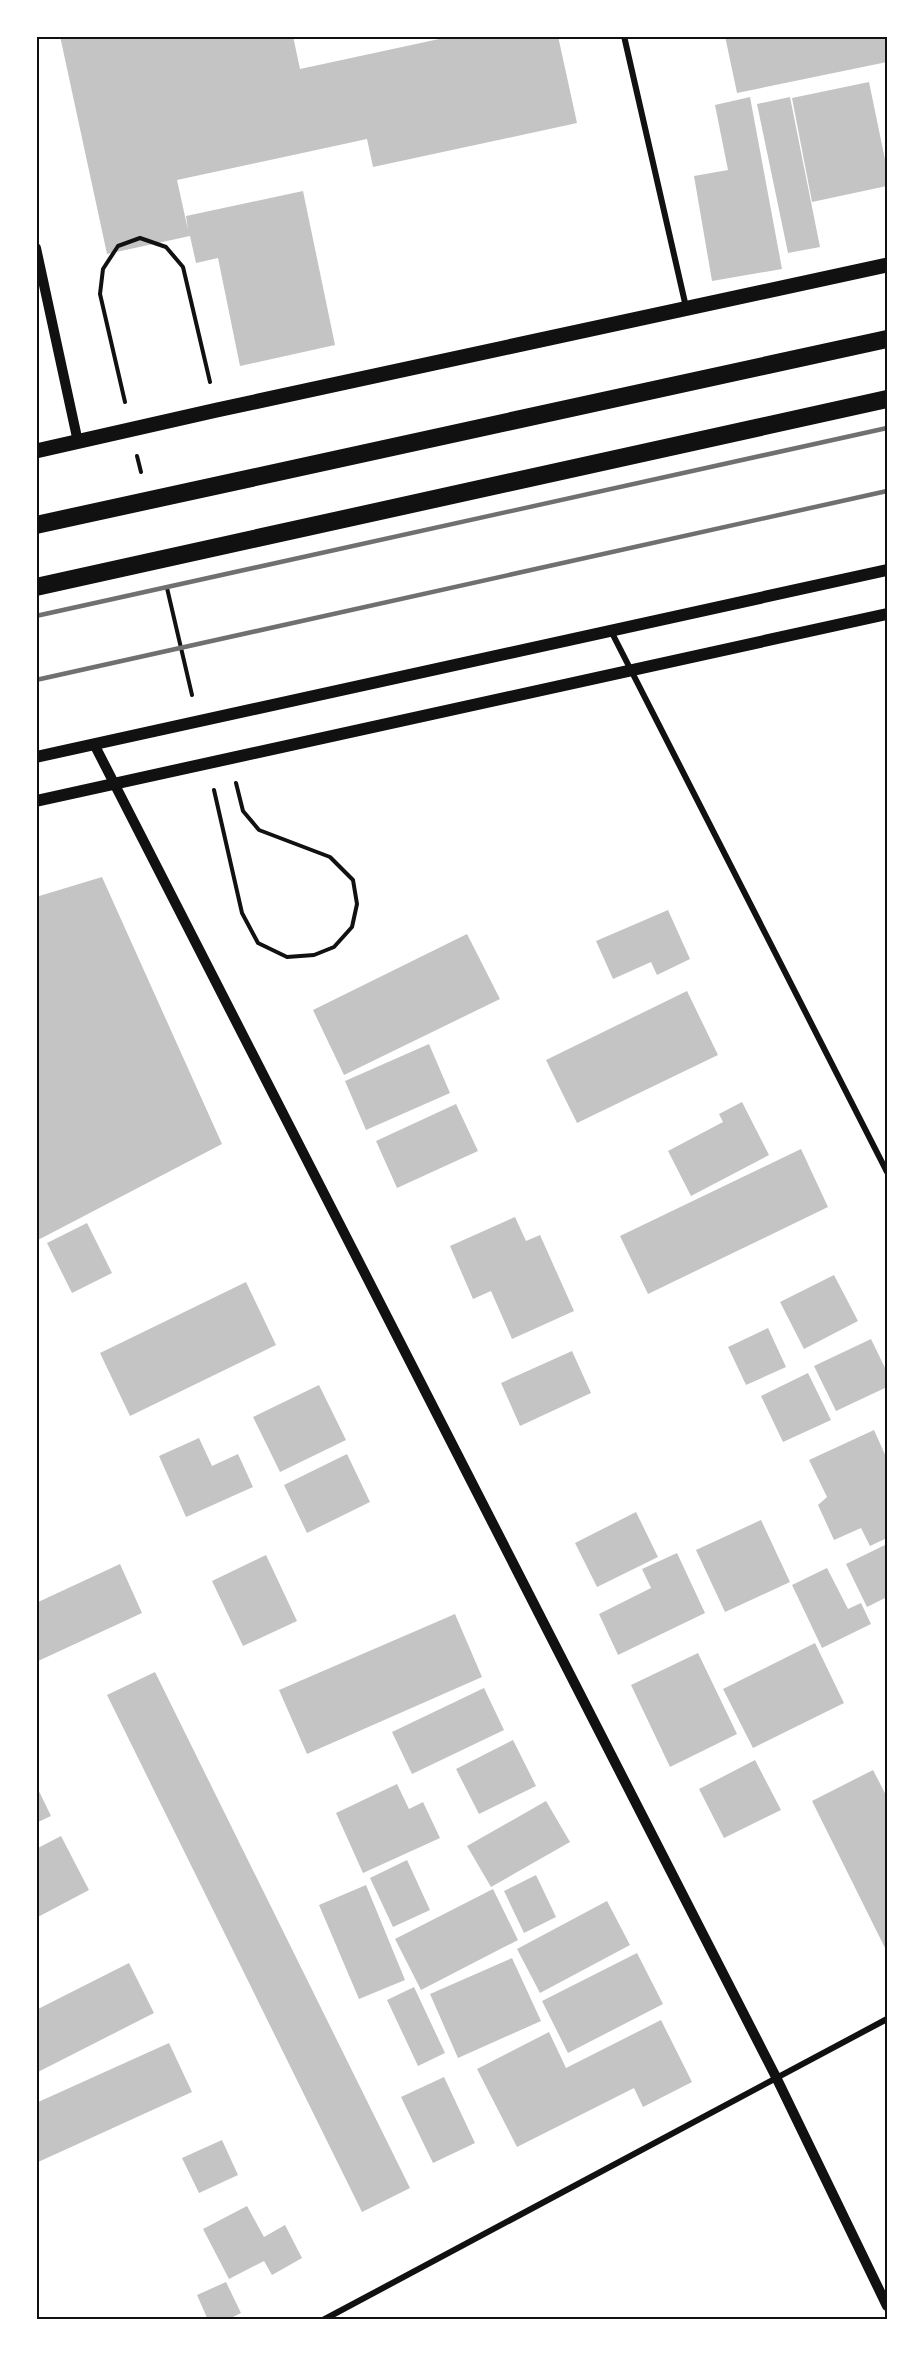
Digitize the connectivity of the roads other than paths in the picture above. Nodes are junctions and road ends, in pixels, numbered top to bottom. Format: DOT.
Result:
graph roads {
  1 [pos="624,36"];
  2 [pos="36,248"];
  3 [pos="887,265"];
  4 [pos="687,310"];
  5 [pos="887,339"];
  6 [pos="887,399"];
  7 [pos="78,442"];
  8 [pos="36,451"];
  9 [pos="36,525"];
  10 [pos="887,570"];
  11 [pos="36,587"];
  12 [pos="887,614"];
  13 [pos="611,631"];
  14 [pos="630,670"];
  15 [pos="94,744"];
  16 [pos="36,757"];
  17 [pos="113,784"];
  18 [pos="36,801"];
  19 [pos="887,1173"];
  20 [pos="887,2019"];
  21 [pos="776,2077"];
  22 [pos="887,2306"];
  23 [pos="323,2320"];
  1 -- 4 [label="street"];
  2 -- 7 [label="street"];
  3 -- 4 [label="main road"];
  4 -- 7 [label="main road"];
  5 -- 9 [label="highway"];
  6 -- 11 [label="highway"];
  7 -- 8 [label="main road"];
  10 -- 13 [label="main road"];
  12 -- 14 [label="main road"];
  13 -- 14 [label="street"];
  13 -- 15 [label="main road"];
  14 -- 17 [label="main road"];
  14 -- 19 [label="street"];
  15 -- 16 [label="main road"];
  15 -- 17 [label="street"];
  17 -- 18 [label="main road"];
  17 -- 21 [label="street"];
  20 -- 21 [label="street"];
  21 -- 22 [label="street"];
  21 -- 23 [label="street"];
}
